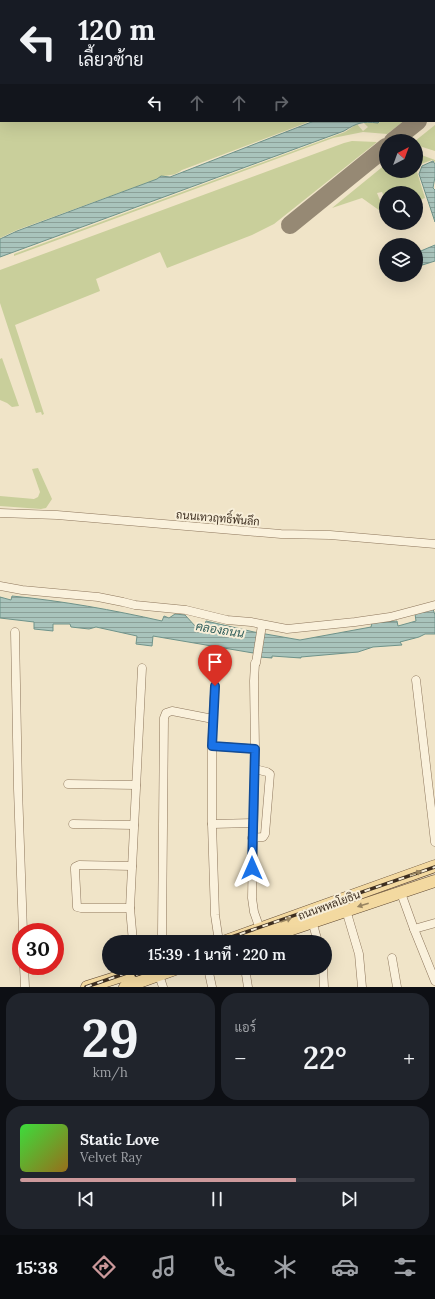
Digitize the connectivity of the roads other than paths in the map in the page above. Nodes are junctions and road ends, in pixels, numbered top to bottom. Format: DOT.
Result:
graph roads {
  1 [pos="0,513"];
  2 [pos="435,544"];
  3 [pos="0,586"];
  4 [pos="435,605"];
  5 [pos="262,625"];
  6 [pos="15,632"];
  7 [pos="142,668"];
  8 [pos="416,680"];
  9 [pos="215,686"];
  10 [pos="213,719"];
  11 [pos="212,746"];
  12 [pos="255,749"];
  13 [pos="255,769"];
  14 [pos="68,784"];
  15 [pos="136,785"];
  16 [pos="253,823"];
  17 [pos="73,824"];
  18 [pos="212,824"];
  19 [pos="134,825"];
  20 [pos="252,838"];
  21 [pos="435,842"];
  22 [pos="132,866"];
  23 [pos="435,866"];
  24 [pos="397,880"];
  25 [pos="435,881"];
  26 [pos="400,893"];
  27 [pos="130,908"];
  28 [pos="346,910"];
  29 [pos="312,916"];
  30 [pos="23,923"];
  31 [pos="435,923"];
  32 [pos="260,929"];
  33 [pos="414,929"];
  34 [pos="133,935"];
  35 [pos="162,935"];
  36 [pos="218,935"];
  37 [pos="243,935"];
  38 [pos="268,935"];
  39 [pos="316,935"];
  40 [pos="392,958"];
  41 [pos="24,975"];
  42 [pos="122,975"];
  43 [pos="159,975"];
  44 [pos="209,975"];
  45 [pos="246,975"];
  46 [pos="323,975"];
  47 [pos="435,981"];
  48 [pos="25,987"];
  49 [pos="88,987"];
  50 [pos="126,987"];
  51 [pos="163,987"];
  52 [pos="212,987"];
  53 [pos="248,987"];
  54 [pos="324,987"];
  55 [pos="362,987"];
  56 [pos="397,987"];
  1 -- 2 [label="street, ถนนเทวฤทธิ์พันลึก"];
  3 -- 5 [label="street"];
  4 -- 5 [label="street"];
  5 -- 12 [label="street"];
  6 -- 30 [label="street"];
  7 -- 15 [label="street"];
  8 -- 21 [label="street"];
  9 -- 10 [label="street"];
  10 -- 11 [label="street"];
  10 -- 35 [label="street"];
  11 -- 12 [label="street"];
  11 -- 18 [label="street"];
  12 -- 13 [label="street"];
  13 -- 16 [label="street"];
  13 -- 20 [label="street"];
  14 -- 15 [label="street"];
  15 -- 19 [label="street"];
  16 -- 18 [label="street"];
  16 -- 20 [label="street"];
  17 -- 19 [label="street"];
  18 -- 36 [label="street"];
  19 -- 22 [label="street"];
  20 -- 32 [label="street"];
  22 -- 27 [label="street"];
  22 -- 27 [label="street"];
  24 -- 23 [label="main road, ถนนพหลโยธิน, one-way"];
  24 -- 26 [label="main road"];
  24 -- 29 [label="main road, ถนนพหลโยธิน"];
  25 -- 26 [label="main road, ถนนพหลโยธิน"];
  26 -- 28 [label="main road, ถนนพหลโยธิน, one-way"];
  26 -- 33 [label="street"];
  27 -- 34 [label="street"];
  28 -- 29 [label="main road, ถนนพหลโยธิน"];
  28 -- 55 [label="street"];
  32 -- 29 [label="main road, ถนนพหลโยธิน, one-way"];
  29 -- 38 [label="main road, ถนนพหลโยธิน"];
  29 -- 39 [label="street"];
  31 -- 33 [label="street"];
  32 -- 37 [label="main road, ถนนพหลโยธิน"];
  33 -- 47 [label="street"];
  40 -- 56 [label="street"];
  41 -- 48 [label="street"];
  42 -- 49 [label="main road"];
  43 -- 50 [label="main road"];
  43 -- 51 [label="street"];
  44 -- 52 [label="street"];
  45 -- 53 [label="street"];
  46 -- 54 [label="street"];
}
